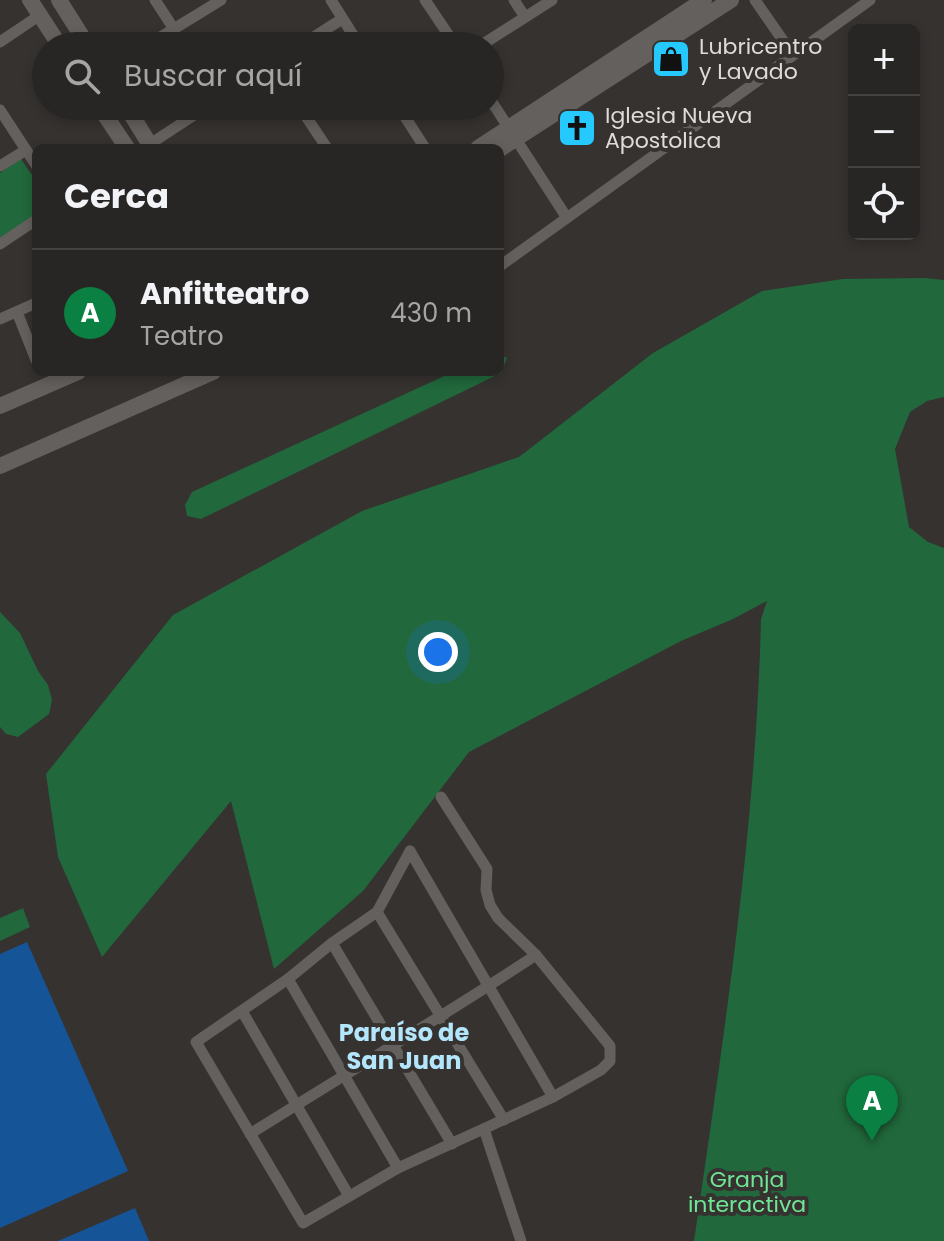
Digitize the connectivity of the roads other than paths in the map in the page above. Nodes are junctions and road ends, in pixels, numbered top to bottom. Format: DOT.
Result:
graph roads {
  1 [pos="30,0"];
  2 [pos="59,0"];
  3 [pos="155,0"];
  4 [pos="221,0"];
  5 [pos="331,0"];
  6 [pos="425,0"];
  7 [pos="514,0"];
  8 [pos="552,0"];
  9 [pos="704,0"];
  10 [pos="731,0"];
  11 [pos="755,0"];
  12 [pos="870,0"];
  13 [pos="40,15"];
  14 [pos="525,17"];
  15 [pos="342,19"];
  16 [pos="174,29"];
  17 [pos="51,32"];
  18 [pos="79,32"];
  19 [pos="169,32"];
  20 [pos="322,32"];
  21 [pos="351,32"];
  22 [pos="447,32"];
  23 [pos="502,32"];
  24 [pos="0,42"];
  25 [pos="793,55"];
  26 [pos="0,110"];
  27 [pos="108,120"];
  28 [pos="135,120"];
  29 [pos="188,120"];
  30 [pos="308,120"];
  31 [pos="407,120"];
  32 [pos="504,120"];
  33 [pos="512,133"];
  34 [pos="124,144"];
  35 [pos="150,144"];
  36 [pos="154,144"];
  37 [pos="324,144"];
  38 [pos="422,144"];
  39 [pos="487,144"];
  40 [pos="504,144"];
  41 [pos="26,150"];
  42 [pos="32,159"];
  43 [pos="0,166"];
  44 [pos="567,218"];
  45 [pos="32,223"];
  46 [pos="0,244"];
  47 [pos="504,263"];
  48 [pos="32,304"];
  49 [pos="6,313"];
  50 [pos="32,354"];
  51 [pos="204,376"];
  52 [pos="44,379"];
  53 [pos="0,406"];
  54 [pos="0,466"];
  55 [pos="441,797"];
  56 [pos="377,912"];
  57 [pos="332,943"];
  58 [pos="536,955"];
  59 [pos="288,979"];
  60 [pos="488,987"];
  61 [pos="242,1011"];
  62 [pos="441,1018"];
  63 [pos="392,1045"];
  64 [pos="344,1075"];
  65 [pos="553,1097"];
  66 [pos="297,1105"];
  67 [pos="504,1120"];
  68 [pos="484,1129"];
  69 [pos="250,1134"];
  70 [pos="452,1144"];
  71 [pos="398,1168"];
  72 [pos="349,1196"];
  73 [pos="521,1241"];
  1 -- 13 [label="main road"];
  2 -- 18 [label="main road"];
  3 -- 16 [label="street"];
  4 -- 16 [label="street"];
  5 -- 15 [label="street"];
  6 -- 22 [label="street"];
  7 -- 14 [label="street"];
  8 -- 14 [label="street"];
  9 -- 33 [label="main road"];
  10 -- 33 [label="main road"];
  11 -- 25 [label="street"];
  12 -- 25 [label="street"];
  13 -- 17 [label="main road"];
  13 -- 24 [label="street"];
  14 -- 23 [label="street"];
  15 -- 20 [label="street"];
  15 -- 21 [label="street"];
  16 -- 19 [label="street"];
  25 -- 44 [label="street"];
  26 -- 41 [label="street"];
  27 -- 34 [label="main road"];
  28 -- 35 [label="main road"];
  29 -- 36 [label="street"];
  30 -- 37 [label="street"];
  31 -- 38 [label="street"];
  32 -- 33 [label="street"];
  33 -- 39 [label="main road"];
  33 -- 40 [label="main road"];
  33 -- 44 [label="street"];
  41 -- 42 [label="street"];
  41 -- 43 [label="street"];
  44 -- 47 [label="street"];
  45 -- 46 [label="street"];
  48 -- 49 [label="street"];
  49 -- 50 [label="street"];
  51 -- 54 [label="main road"];
  52 -- 53 [label="main road"];
  55 -- 58 [label="street"];
  56 -- 57 [label="street"];
  56 -- 60 [label="street"];
  56 -- 62 [label="street"];
  57 -- 59 [label="street"];
  57 -- 63 [label="street"];
  58 -- 60 [label="street"];
  58 -- 65 [label="street"];
  59 -- 61 [label="street"];
  59 -- 64 [label="street"];
  60 -- 62 [label="street"];
  60 -- 65 [label="street"];
  61 -- 66 [label="street"];
  61 -- 69 [label="street"];
  62 -- 63 [label="street"];
  62 -- 67 [label="street"];
  63 -- 64 [label="street"];
  63 -- 70 [label="street"];
  64 -- 66 [label="street"];
  64 -- 71 [label="street"];
  65 -- 67 [label="street"];
  66 -- 69 [label="street"];
  66 -- 72 [label="street"];
  67 -- 68 [label="street"];
  68 -- 70 [label="street"];
  68 -- 73 [label="street"];
  69 -- 72 [label="street"];
  70 -- 71 [label="street"];
  71 -- 72 [label="street"];
}
